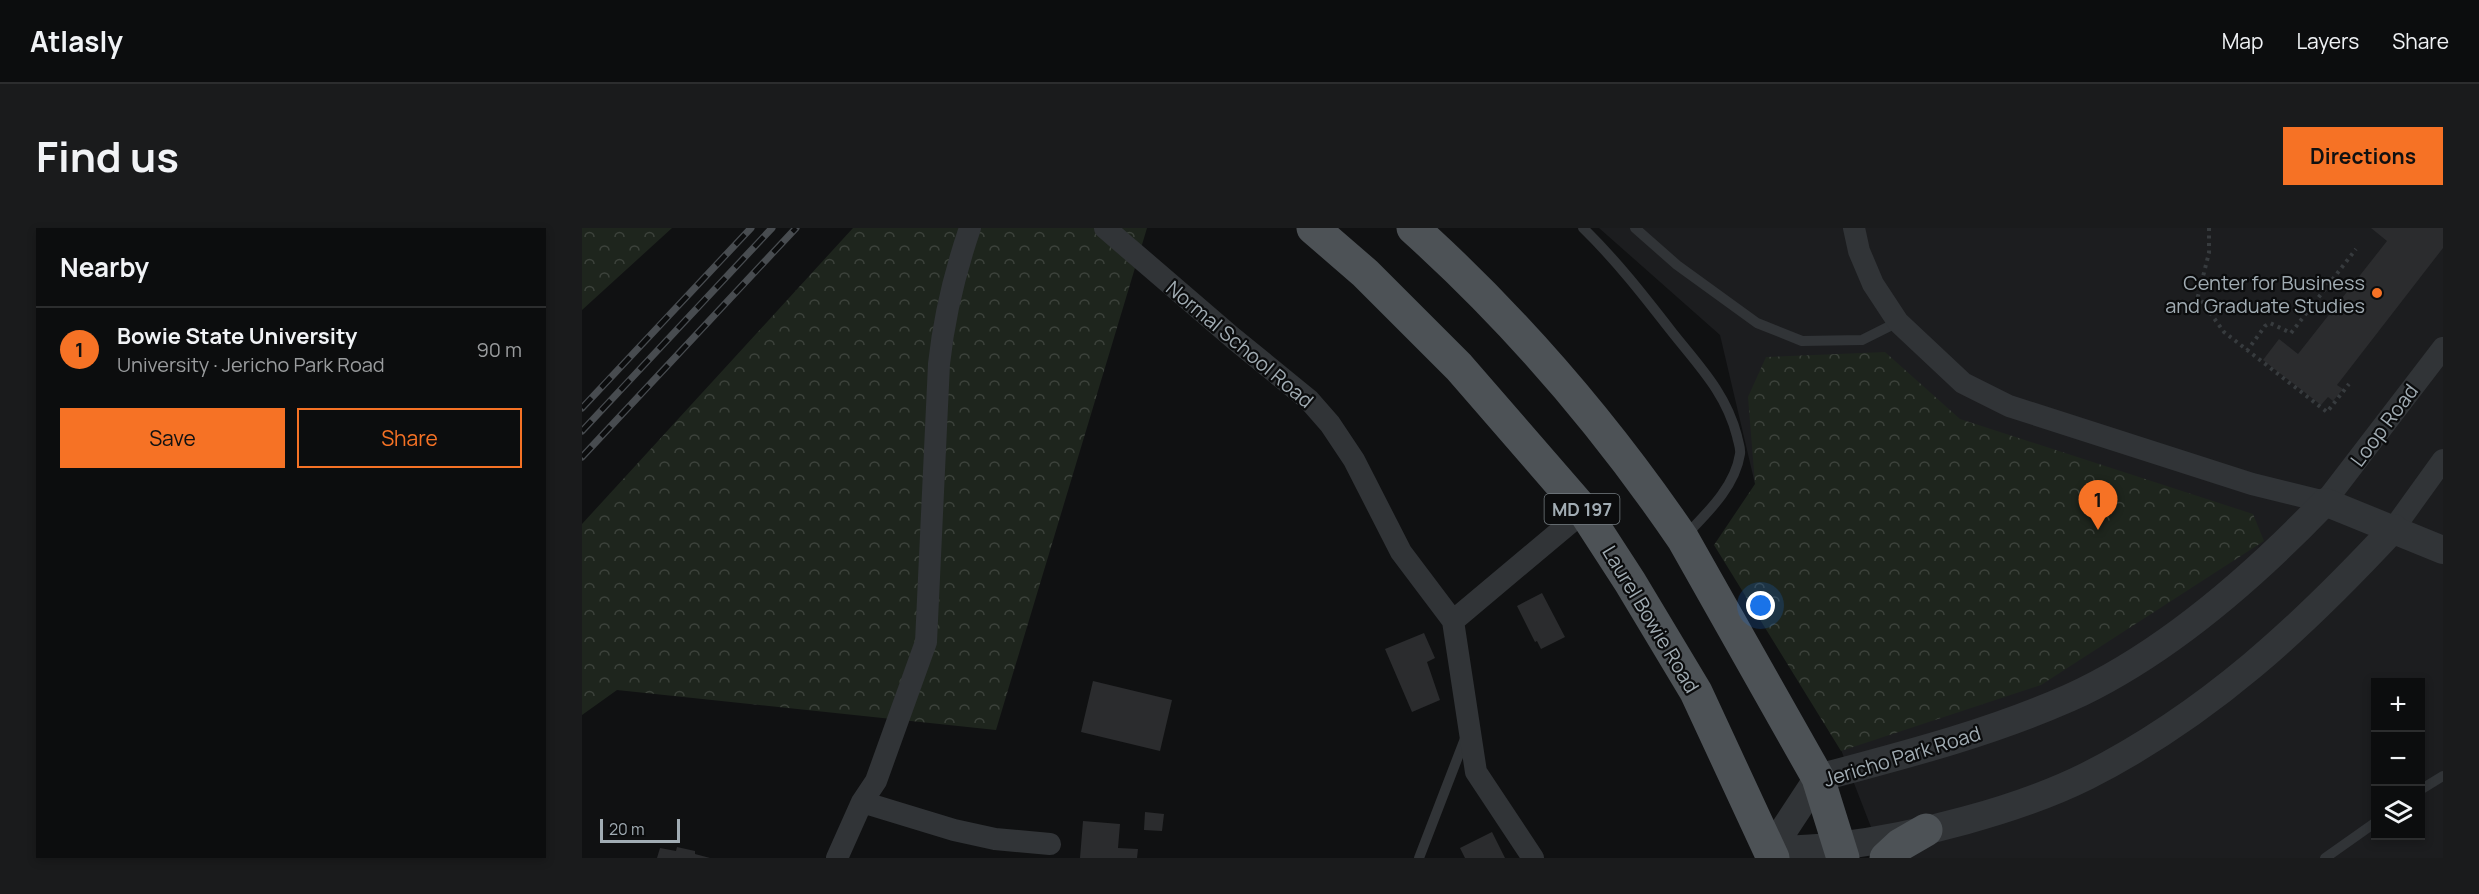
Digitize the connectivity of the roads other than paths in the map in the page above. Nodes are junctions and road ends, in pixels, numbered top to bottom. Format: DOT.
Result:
graph roads {
  1 [pos="970,228"];
  2 [pos="1105,228"];
  3 [pos="1312,228"];
  4 [pos="1413,228"];
  5 [pos="1583,228"];
  6 [pos="1635,228"];
  7 [pos="1854,228"];
  8 [pos="1898,322"];
  9 [pos="2443,348"];
  10 [pos="2443,459"];
  11 [pos="2325,502"];
  12 [pos="1584,511"];
  13 [pos="2394,528"];
  14 [pos="1683,539"];
  15 [pos="2443,550"];
  16 [pos="1453,621"];
  17 [pos="1468,730"];
  18 [pos="2443,776"];
  19 [pos="1818,778"];
  20 [pos="2425,787"];
  21 [pos="862,802"];
  22 [pos="2371,826"];
  23 [pos="1926,830"];
  24 [pos="1050,844"];
  25 [pos="1841,852"];
  26 [pos="1771,855"];
  27 [pos="837,858"];
  28 [pos="1419,858"];
  29 [pos="1533,858"];
  30 [pos="1886,858"];
  31 [pos="2325,858"];
  1 -- 21 [label="street"];
  2 -- 16 [label="street, Normal School Road"];
  3 -- 12 [label="main road, Laurel Bowie Road / MD 197"];
  4 -- 14 [label="main road, MD 197"];
  5 -- 14 [label="lane"];
  6 -- 8 [label="lane"];
  7 -- 8 [label="street"];
  8 -- 11 [label="street"];
  9 -- 11 [label="street, Loop Road"];
  10 -- 13 [label="street"];
  11 -- 13 [label="street"];
  11 -- 19 [label="street, Jericho Park Road"];
  12 -- 16 [label="street"];
  12 -- 26 [label="main road, Laurel Bowie Road / MD 197"];
  13 -- 15 [label="street"];
  13 -- 23 [label="street"];
  14 -- 19 [label="main road, MD 197"];
  16 -- 17 [label="street, Normal School Road"];
  17 -- 28 [label="lane"];
  17 -- 29 [label="street, Normal School Road"];
  18 -- 20 [label="lane"];
  19 -- 25 [label="main road, MD 197"];
  19 -- 26 [label="street, Jericho Park Road"];
  21 -- 24 [label="street"];
  21 -- 27 [label="street"];
  22 -- 31 [label="lane"];
  23 -- 25 [label="street"];
  23 -- 30 [label="main road"];
  25 -- 26 [label="street"];
}
